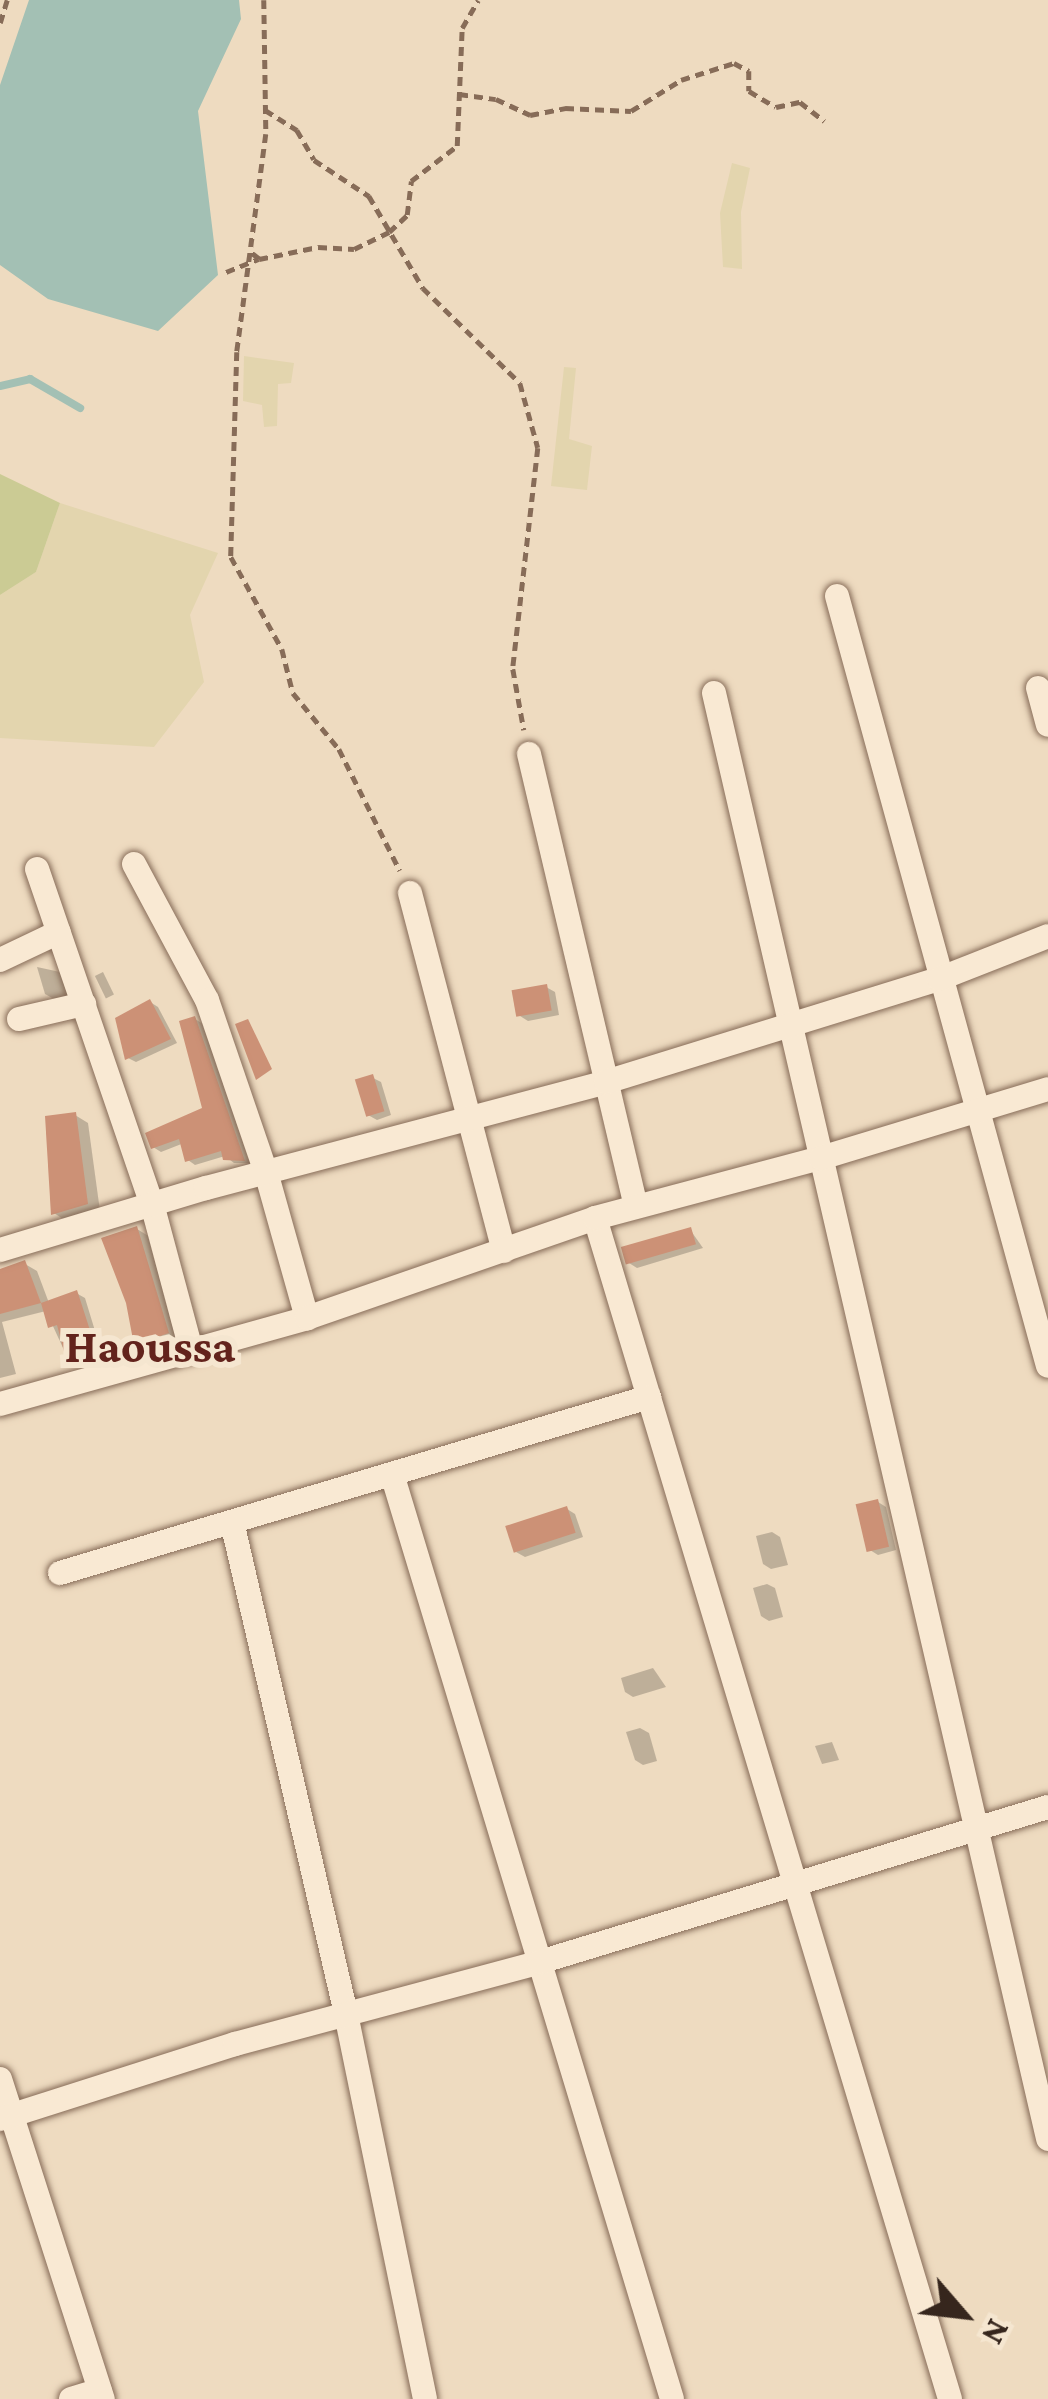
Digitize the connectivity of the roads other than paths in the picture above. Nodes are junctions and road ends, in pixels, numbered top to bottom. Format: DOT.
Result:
graph roads {
  1 [pos="837,596"];
  2 [pos="1038,688"];
  3 [pos="714,693"];
  4 [pos="1048,725"];
  5 [pos="529,754"];
  6 [pos="134,864"];
  7 [pos="37,869"];
  8 [pos="410,893"];
  9 [pos="59,932"];
  10 [pos="1048,936"];
  11 [pos="0,960"];
  12 [pos="939,979"];
  13 [pos="84,1004"];
  14 [pos="19,1019"];
  15 [pos="790,1024"];
  16 [pos="607,1082"];
  17 [pos="1048,1088"];
  18 [pos="977,1109"];
  19 [pos="470,1118"];
  20 [pos="821,1158"];
  21 [pos="266,1172"];
  22 [pos="152,1204"];
  23 [pos="636,1206"];
  24 [pos="596,1218"];
  25 [pos="0,1250"];
  26 [pos="504,1251"];
  27 [pos="307,1318"];
  28 [pos="191,1350"];
  29 [pos="1048,1366"];
  30 [pos="649,1397"];
  31 [pos="0,1404"];
  32 [pos="392,1474"];
  33 [pos="232,1522"];
  34 [pos="60,1574"];
  35 [pos="1048,1807"];
  36 [pos="977,1827"];
  37 [pos="794,1884"];
  38 [pos="540,1962"];
  39 [pos="346,2014"];
  40 [pos="0,2080"];
  41 [pos="6,2117"];
  42 [pos="1048,2139"];
  43 [pos="101,2394"];
  44 [pos="71,2399"];
  45 [pos="425,2399"];
  46 [pos="672,2399"];
  47 [pos="950,2399"];
  1 -- 12 [label="street"];
  2 -- 4 [label="street"];
  3 -- 15 [label="street"];
  5 -- 16 [label="street"];
  6 -- 21 [label="street"];
  7 -- 9 [label="street"];
  8 -- 19 [label="street"];
  9 -- 11 [label="street"];
  9 -- 13 [label="street"];
  10 -- 12 [label="street"];
  12 -- 15 [label="street"];
  12 -- 18 [label="street"];
  13 -- 14 [label="street"];
  13 -- 22 [label="street"];
  15 -- 16 [label="street"];
  15 -- 20 [label="street"];
  16 -- 19 [label="street"];
  16 -- 23 [label="street"];
  17 -- 18 [label="street"];
  18 -- 20 [label="street"];
  18 -- 29 [label="street"];
  19 -- 21 [label="street"];
  19 -- 26 [label="street"];
  20 -- 23 [label="street"];
  20 -- 36 [label="street"];
  21 -- 22 [label="street"];
  21 -- 27 [label="street"];
  22 -- 25 [label="street"];
  22 -- 28 [label="street"];
  23 -- 24 [label="street"];
  24 -- 26 [label="street"];
  24 -- 30 [label="street"];
  26 -- 27 [label="street"];
  27 -- 28 [label="street"];
  28 -- 31 [label="street"];
  30 -- 32 [label="street"];
  30 -- 37 [label="street"];
  32 -- 33 [label="street"];
  32 -- 38 [label="street"];
  33 -- 34 [label="street"];
  33 -- 39 [label="street"];
  35 -- 36 [label="street"];
  36 -- 37 [label="street"];
  36 -- 42 [label="street"];
  37 -- 38 [label="street"];
  37 -- 47 [label="street"];
  38 -- 39 [label="street"];
  38 -- 46 [label="street"];
  39 -- 41 [label="street"];
  39 -- 45 [label="street"];
  40 -- 41 [label="street"];
  41 -- 43 [label="street"];
  43 -- 44 [label="street"];
}
